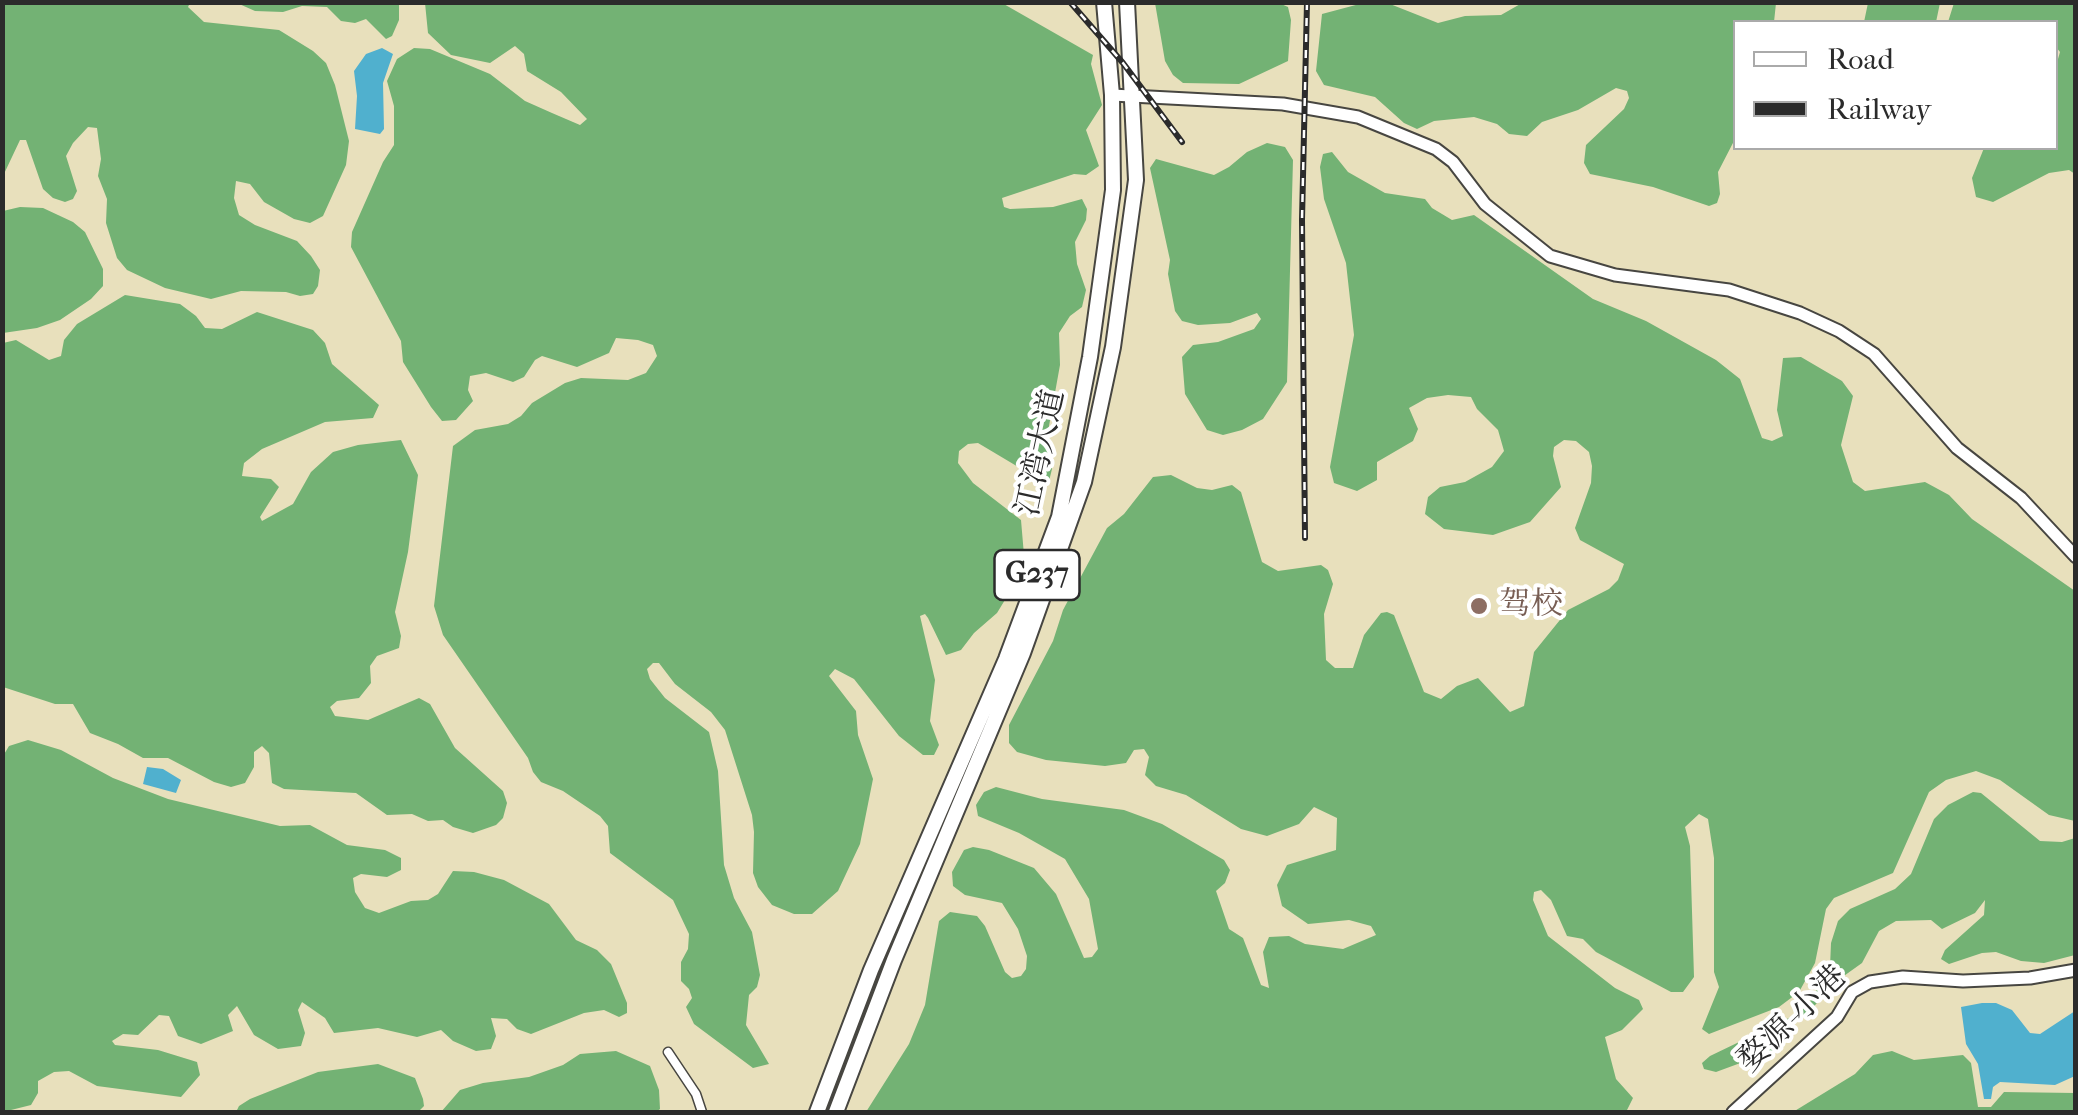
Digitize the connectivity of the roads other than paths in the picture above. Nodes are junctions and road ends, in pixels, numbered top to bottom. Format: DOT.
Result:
graph roads {
  1 [pos="1104,2"];
  2 [pos="1127,2"];
  3 [pos="1112,95"];
  4 [pos="1134,95"];
  5 [pos="2076,557"];
  6 [pos="2076,970"];
  7 [pos="668,1052"];
  8 [pos="702,1112"];
  9 [pos="817,1112"];
  10 [pos="836,1112"];
  11 [pos="1733,1112"];
  1 -- 3 [label="highway, 江湾大道 / G237"];
  2 -- 4 [label="highway, 江湾大道 / G237"];
  3 -- 4 [label="main road"];
  3 -- 9 [label="highway, 江湾大道 / G237"];
  4 -- 5 [label="main road"];
  4 -- 10 [label="highway, 江湾大道 / G237"];
  6 -- 11 [label="main road, 婺源-小港"];
  7 -- 8 [label="street"];
}
